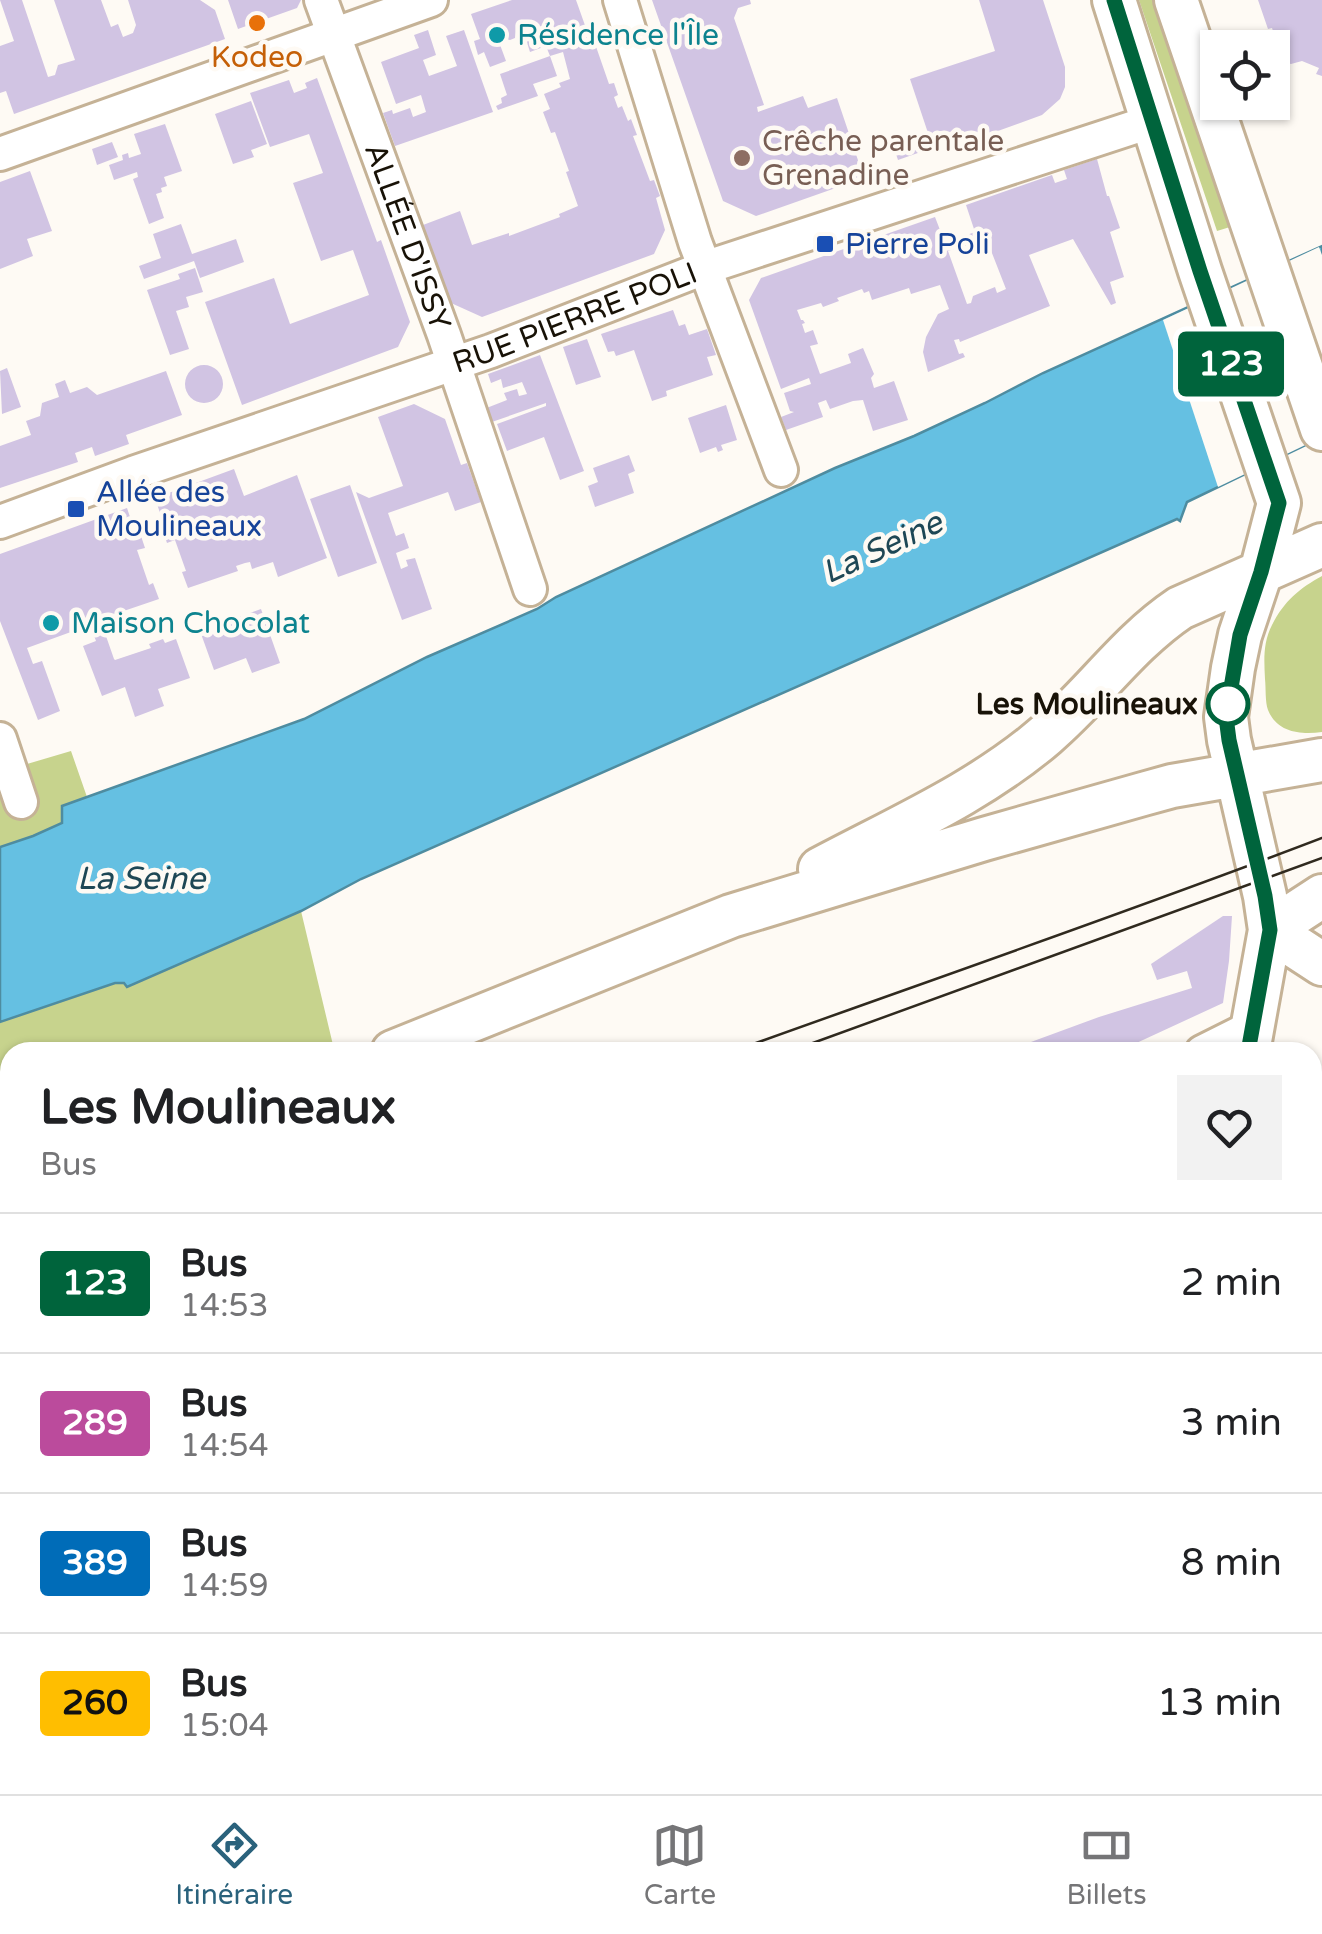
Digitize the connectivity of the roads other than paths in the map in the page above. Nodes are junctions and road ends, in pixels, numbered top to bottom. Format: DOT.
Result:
graph roads {
  1 [pos="321,0"];
  2 [pos="431,0"];
  3 [pos="1114,0"];
  4 [pos="1176,0"];
  5 [pos="621,1"];
  6 [pos="334,36"];
  7 [pos="1153,121"];
  8 [pos="0,154"];
  9 [pos="704,268"];
  10 [pos="454,364"];
  11 [pos="1322,430"];
  12 [pos="781,470"];
  13 [pos="0,522"];
  14 [pos="1322,545"];
  15 [pos="1261,572"];
  16 [pos="530,589"];
  17 [pos="0,739"];
  18 [pos="1322,760"];
  19 [pos="1236,775"];
  20 [pos="20,802"];
  21 [pos="1322,896"];
  22 [pos="731,916"];
  23 [pos="1270,930"];
  24 [pos="1322,964"];
  25 [pos="1250,1040"];
  26 [pos="419,1042"];
  1 -- 6 [label="street, ALLÉE D'ISSY"];
  2 -- 6 [label="street"];
  3 -- 7 [label="main road"];
  4 -- 11 [label="main road"];
  5 -- 9 [label="street"];
  6 -- 8 [label="street"];
  6 -- 10 [label="street, ALLÉE D'ISSY"];
  7 -- 9 [label="street, RUE PIERRE POLI"];
  7 -- 15 [label="main road"];
  9 -- 10 [label="street, RUE PIERRE POLI"];
  9 -- 12 [label="street"];
  10 -- 13 [label="street, RUE PIERRE POLI"];
  10 -- 16 [label="street, ALLÉE D'ISSY"];
  14 -- 15 [label="main road"];
  15 -- 19 [label="main road"];
  15 -- 22 [label="main road"];
  17 -- 20 [label="street"];
  18 -- 19 [label="main road"];
  19 -- 22 [label="main road"];
  19 -- 23 [label="main road"];
  21 -- 23 [label="main road"];
  22 -- 26 [label="main road"];
  23 -- 24 [label="main road"];
  23 -- 25 [label="main road"];
}
